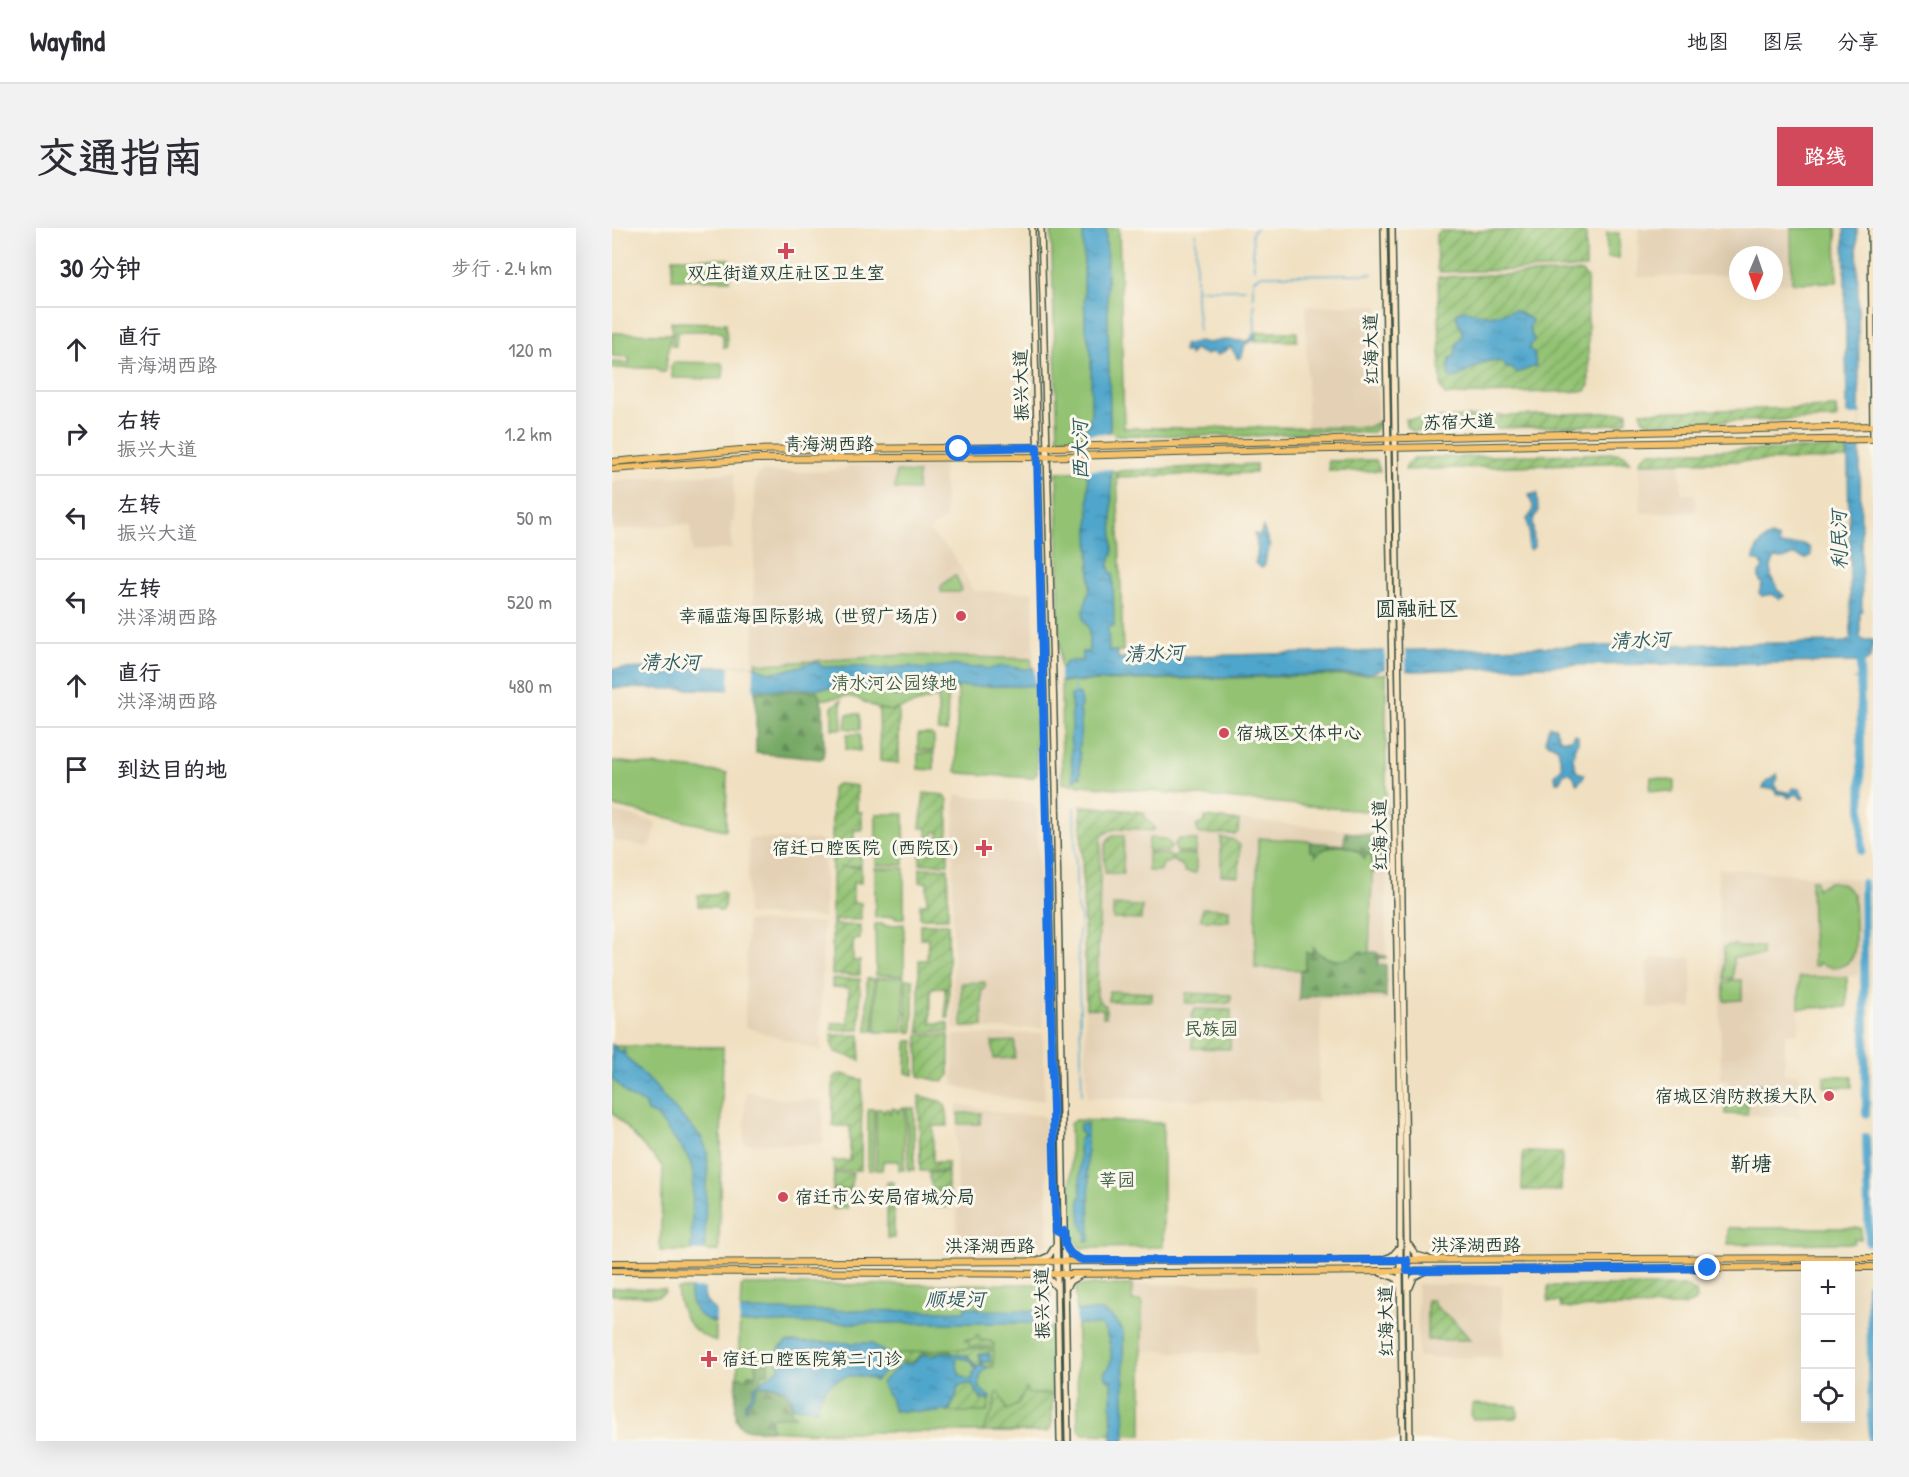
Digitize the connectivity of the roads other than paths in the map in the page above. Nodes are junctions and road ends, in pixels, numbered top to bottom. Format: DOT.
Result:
graph roads {
  1 [pos="1032,228"];
  2 [pos="1041,228"];
  3 [pos="1384,228"];
  4 [pos="1392,228"];
  5 [pos="1871,228"];
  6 [pos="1871,426"];
  7 [pos="1387,439"];
  8 [pos="1397,439"];
  9 [pos="1872,439"];
  10 [pos="1037,447"];
  11 [pos="1047,447"];
  12 [pos="1388,448"];
  13 [pos="1397,448"];
  14 [pos="1037,457"];
  15 [pos="1047,457"];
  16 [pos="612,462"];
  17 [pos="612,469"];
  18 [pos="1046,759"];
  19 [pos="1055,759"];
  20 [pos="1056,827"];
  21 [pos="1047,828"];
  22 [pos="1053,1076"];
  23 [pos="1061,1076"];
  24 [pos="1055,1144"];
  25 [pos="1063,1144"];
  26 [pos="1056,1231"];
  27 [pos="1064,1231"];
  28 [pos="1407,1243"];
  29 [pos="1056,1244"];
  30 [pos="1064,1244"];
  31 [pos="1400,1246"];
  32 [pos="1750,1258"];
  33 [pos="1873,1258"];
  34 [pos="1674,1259"];
  35 [pos="1040,1260"];
  36 [pos="1060,1260"];
  37 [pos="1082,1260"];
  38 [pos="1107,1260"];
  39 [pos="1369,1260"];
  40 [pos="1380,1260"];
  41 [pos="1404,1260"];
  42 [pos="1438,1260"];
  43 [pos="1022,1261"];
  44 [pos="766,1262"];
  45 [pos="612,1263"];
  46 [pos="696,1263"];
  47 [pos="1749,1267"];
  48 [pos="1801,1267"];
  49 [pos="1855,1267"];
  50 [pos="1873,1267"];
  51 [pos="1675,1268"];
  52 [pos="612,1271"];
  53 [pos="697,1271"];
  54 [pos="765,1271"];
  55 [pos="1372,1271"];
  56 [pos="1404,1271"];
  57 [pos="1425,1271"];
  58 [pos="1441,1271"];
  59 [pos="1024,1274"];
  60 [pos="1037,1274"];
  61 [pos="1057,1274"];
  62 [pos="1065,1274"];
  63 [pos="1083,1274"];
  64 [pos="1108,1274"];
  65 [pos="1057,1288"];
  66 [pos="1400,1289"];
  67 [pos="1065,1296"];
  68 [pos="1057,1299"];
  69 [pos="1408,1300"];
  70 [pos="1060,1441"];
  71 [pos="1068,1441"];
  72 [pos="1403,1441"];
  73 [pos="1410,1441"];
  1 -- 10 [label="main road, 振兴大道"];
  2 -- 11 [label="main road, 振兴大道"];
  3 -- 7 [label="main road, 红海大道"];
  4 -- 8 [label="main road, 红海大道"];
  5 -- 6 [label="main road"];
  6 -- 8 [label="main road, 苏宿大道"];
  6 -- 9 [label="main road"];
  7 -- 8 [label="main road, 苏宿大道"];
  7 -- 11 [label="main road, 苏宿大道"];
  7 -- 12 [label="main road, 红海大道"];
  8 -- 13 [label="main road, 红海大道"];
  9 -- 13 [label="main road, 苏宿大道"];
  10 -- 11 [label="main road, 青海湖西路"];
  10 -- 14 [label="main road, 振兴大道"];
  10 -- 16 [label="main road, 青海湖西路"];
  11 -- 15 [label="main road, 振兴大道"];
  12 -- 13 [label="main road, 苏宿大道"];
  12 -- 15 [label="main road, 苏宿大道"];
  12 -- 31 [label="main road, 红海大道"];
  13 -- 28 [label="main road, 红海大道"];
  14 -- 15 [label="main road, 青海湖西路"];
  14 -- 17 [label="main road, 青海湖西路"];
  14 -- 18 [label="main road, 振兴大道"];
  15 -- 19 [label="main road, 振兴大道"];
  18 -- 19 [label="main road"];
  18 -- 21 [label="main road, 振兴大道"];
  19 -- 20 [label="main road, 振兴大道"];
  20 -- 21 [label="main road"];
  20 -- 23 [label="main road, 振兴大道"];
  21 -- 22 [label="main road, 振兴大道"];
  22 -- 23 [label="main road"];
  22 -- 24 [label="main road, 振兴大道"];
  23 -- 25 [label="main road, 振兴大道"];
  24 -- 25 [label="main road"];
  24 -- 26 [label="main road, 振兴大道"];
  25 -- 27 [label="main road, 振兴大道"];
  26 -- 27 [label="main road"];
  26 -- 29 [label="main road, 振兴大道"];
  27 -- 30 [label="main road, 振兴大道"];
  28 -- 41 [label="main road, 红海大道"];
  28 -- 42 [label="main road"];
  29 -- 35 [label="main road"];
  29 -- 36 [label="main road, 振兴大道"];
  30 -- 36 [label="main road, 振兴大道"];
  30 -- 37 [label="main road"];
  31 -- 40 [label="main road"];
  31 -- 41 [label="main road, 红海大道"];
  32 -- 33 [label="main road, 洪泽湖西路"];
  32 -- 34 [label="main road, 洪泽湖西路"];
  32 -- 47 [label="main road"];
  34 -- 42 [label="main road, 洪泽湖西路"];
  34 -- 51 [label="main road"];
  35 -- 36 [label="main road, 洪泽湖西路"];
  35 -- 43 [label="main road, 洪泽湖西路"];
  36 -- 37 [label="main road, 洪泽湖西路"];
  36 -- 61 [label="main road, 振兴大道"];
  36 -- 62 [label="main road, 振兴大道"];
  37 -- 38 [label="main road, 洪泽湖西路"];
  38 -- 39 [label="main road, 洪泽湖西路"];
  38 -- 64 [label="main road"];
  39 -- 40 [label="main road, 洪泽湖西路"];
  39 -- 55 [label="main road"];
  40 -- 41 [label="main road, 洪泽湖西路"];
  41 -- 42 [label="main road, 洪泽湖西路"];
  41 -- 56 [label="main road, 红海大道"];
  42 -- 58 [label="main road"];
  43 -- 44 [label="main road, 洪泽湖西路"];
  43 -- 59 [label="main road"];
  44 -- 46 [label="main road, 洪泽湖西路"];
  44 -- 54 [label="main road"];
  45 -- 46 [label="main road, 洪泽湖西路"];
  46 -- 53 [label="main road"];
  47 -- 48 [label="main road, 洪泽湖西路"];
  47 -- 51 [label="main road, 洪泽湖西路"];
  49 -- 50 [label="main road"];
  51 -- 58 [label="main road, 洪泽湖西路"];
  52 -- 53 [label="main road, 洪泽湖西路"];
  53 -- 54 [label="main road, 洪泽湖西路"];
  54 -- 59 [label="main road, 洪泽湖西路"];
  55 -- 56 [label="main road, 洪泽湖西路"];
  55 -- 64 [label="main road, 洪泽湖西路"];
  55 -- 66 [label="main road"];
  56 -- 57 [label="main road, 洪泽湖西路"];
  56 -- 66 [label="main road, 红海大道"];
  56 -- 69 [label="main road, 红海大道"];
  57 -- 58 [label="main road, 洪泽湖西路"];
  57 -- 69 [label="main road"];
  59 -- 60 [label="main road, 洪泽湖西路"];
  60 -- 61 [label="main road, 洪泽湖西路"];
  60 -- 65 [label="main road"];
  61 -- 62 [label="main road, 洪泽湖西路"];
  61 -- 65 [label="main road, 振兴大道"];
  62 -- 63 [label="main road, 洪泽湖西路"];
  62 -- 67 [label="main road, 振兴大道"];
  63 -- 64 [label="main road, 洪泽湖西路"];
  63 -- 67 [label="main road"];
  65 -- 68 [label="main road, 振兴大道"];
  66 -- 72 [label="main road, 红海大道"];
  67 -- 68 [label="main road"];
  67 -- 71 [label="main road, 振兴大道"];
  68 -- 70 [label="main road, 振兴大道"];
  69 -- 73 [label="main road, 红海大道"];
}
